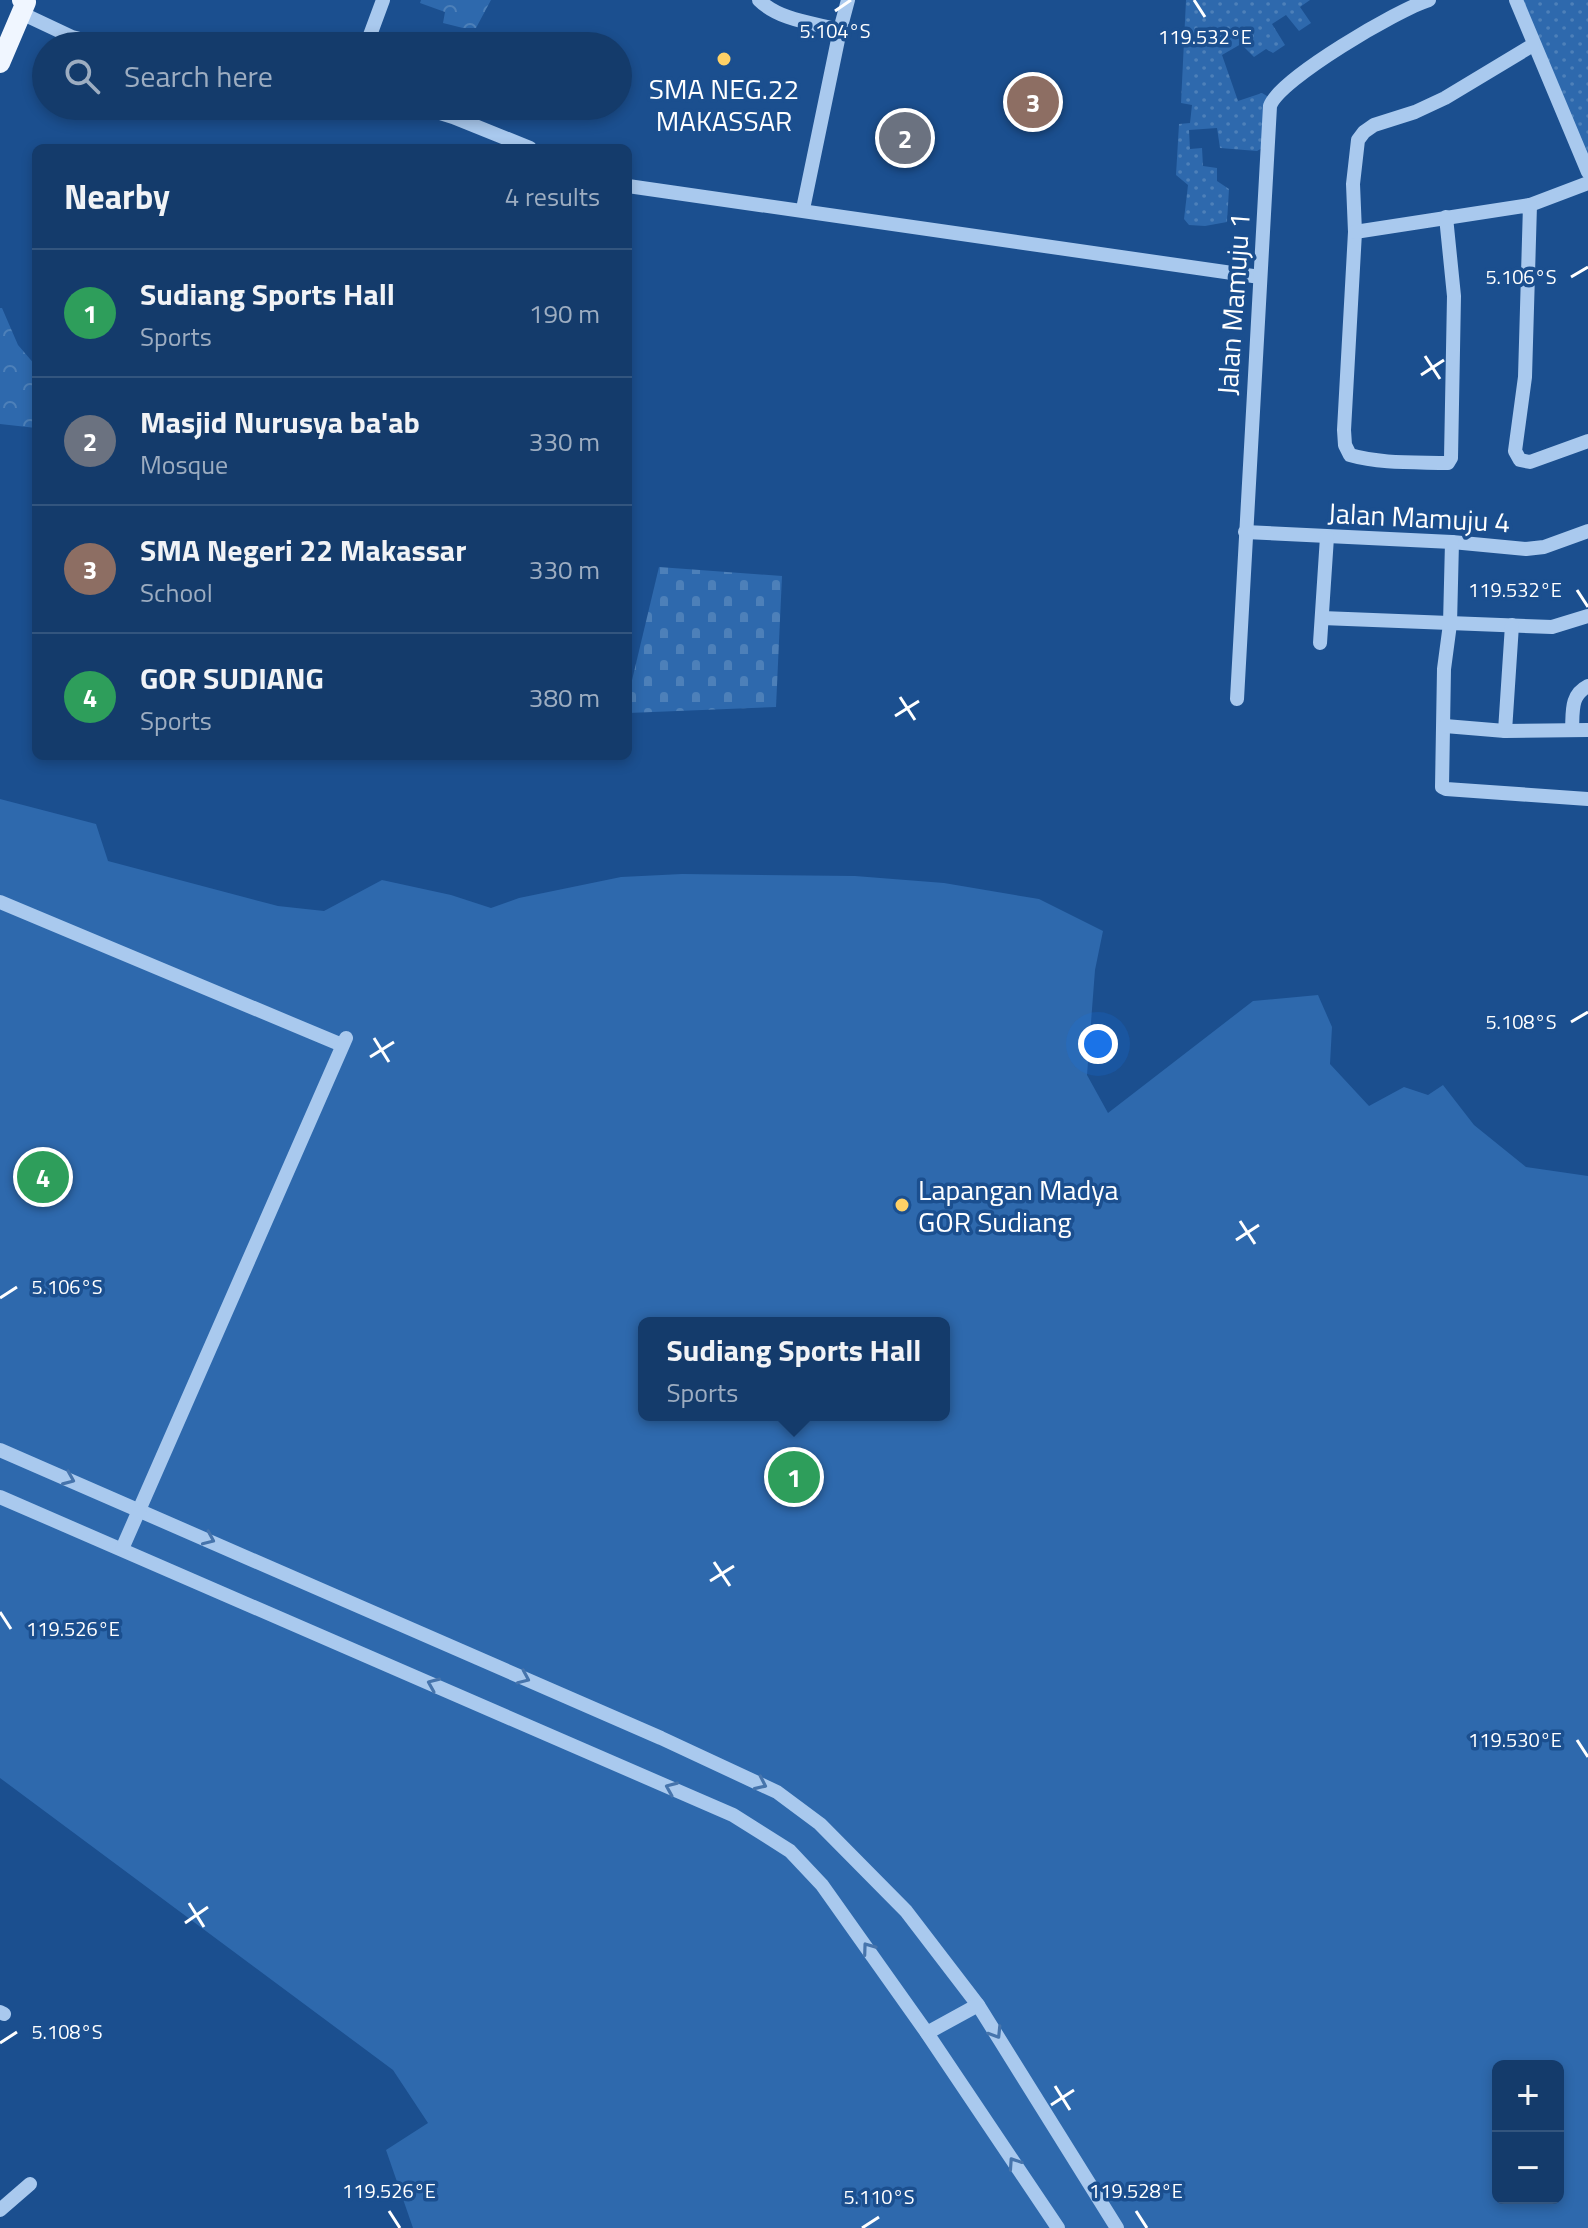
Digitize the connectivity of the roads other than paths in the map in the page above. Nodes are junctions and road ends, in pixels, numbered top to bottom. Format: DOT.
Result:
graph roads {
  1 [pos="383,0"];
  2 [pos="759,0"];
  3 [pos="848,0"];
  4 [pos="1429,0"];
  5 [pos="1516,0"];
  6 [pos="17,12"];
  7 [pos="840,30"];
  8 [pos="61,32"];
  9 [pos="371,32"];
  10 [pos="1533,45"];
  11 [pos="0,63"];
  12 [pos="460,120"];
  13 [pos="520,144"];
  14 [pos="1588,172"];
  15 [pos="1588,183"];
  16 [pos="632,187"];
  17 [pos="1530,205"];
  18 [pos="803,209"];
  19 [pos="1446,217"];
  20 [pos="1355,232"];
  21 [pos="1260,277"];
  22 [pos="1588,441"];
  23 [pos="1588,531"];
  24 [pos="1245,532"];
  25 [pos="1327,537"];
  26 [pos="1452,542"];
  27 [pos="1588,616"];
  28 [pos="1322,618"];
  29 [pos="1450,624"];
  30 [pos="1512,625"];
  31 [pos="1320,643"];
  32 [pos="1588,686"];
  33 [pos="1237,699"];
  34 [pos="1445,726"];
  35 [pos="1572,730"];
  36 [pos="1588,730"];
  37 [pos="1505,731"];
  38 [pos="1588,799"];
  39 [pos="0,902"];
  40 [pos="0,1450"];
  41 [pos="0,1497"];
  42 [pos="137,1508"];
  43 [pos="122,1549"];
  44 [pos="978,2005"];
  45 [pos="927,2033"];
  46 [pos="30,2184"];
  47 [pos="0,2210"];
  48 [pos="1058,2228"];
  49 [pos="1117,2228"];
  1 -- 9 [label="street"];
  2 -- 7 [label="street"];
  3 -- 7 [label="street"];
  4 -- 21 [label="street, Jalan Mamuju 1"];
  5 -- 10 [label="street"];
  6 -- 8 [label="street"];
  6 -- 11 [label="main road"];
  7 -- 18 [label="street"];
  10 -- 14 [label="street"];
  10 -- 20 [label="street"];
  12 -- 13 [label="street"];
  15 -- 17 [label="street"];
  16 -- 18 [label="street"];
  17 -- 19 [label="street"];
  17 -- 22 [label="street"];
  18 -- 21 [label="street"];
  19 -- 20 [label="street"];
  19 -- 20 [label="street"];
  21 -- 24 [label="street, Jalan Mamuju 1"];
  23 -- 26 [label="street, Jalan Mamuju 4"];
  24 -- 25 [label="street, Jalan Mamuju 4"];
  24 -- 33 [label="street, Jalan Mamuju 1"];
  25 -- 26 [label="street, Jalan Mamuju 4"];
  25 -- 28 [label="street"];
  26 -- 29 [label="street"];
  27 -- 30 [label="street"];
  28 -- 29 [label="street"];
  28 -- 31 [label="street"];
  29 -- 30 [label="street"];
  29 -- 34 [label="street"];
  30 -- 37 [label="street"];
  32 -- 35 [label="street"];
  34 -- 37 [label="street"];
  34 -- 38 [label="street"];
  35 -- 36 [label="street"];
  35 -- 37 [label="street"];
  39 -- 42 [label="street"];
  40 -- 42 [label="street, one-way"];
  41 -- 43 [label="street"];
  42 -- 43 [label="street"];
  42 -- 44 [label="street, one-way"];
  45 -- 43 [label="street, one-way"];
  44 -- 45 [label="street"];
  44 -- 49 [label="street, one-way"];
  48 -- 45 [label="street, one-way"];
  46 -- 47 [label="street"];
}
